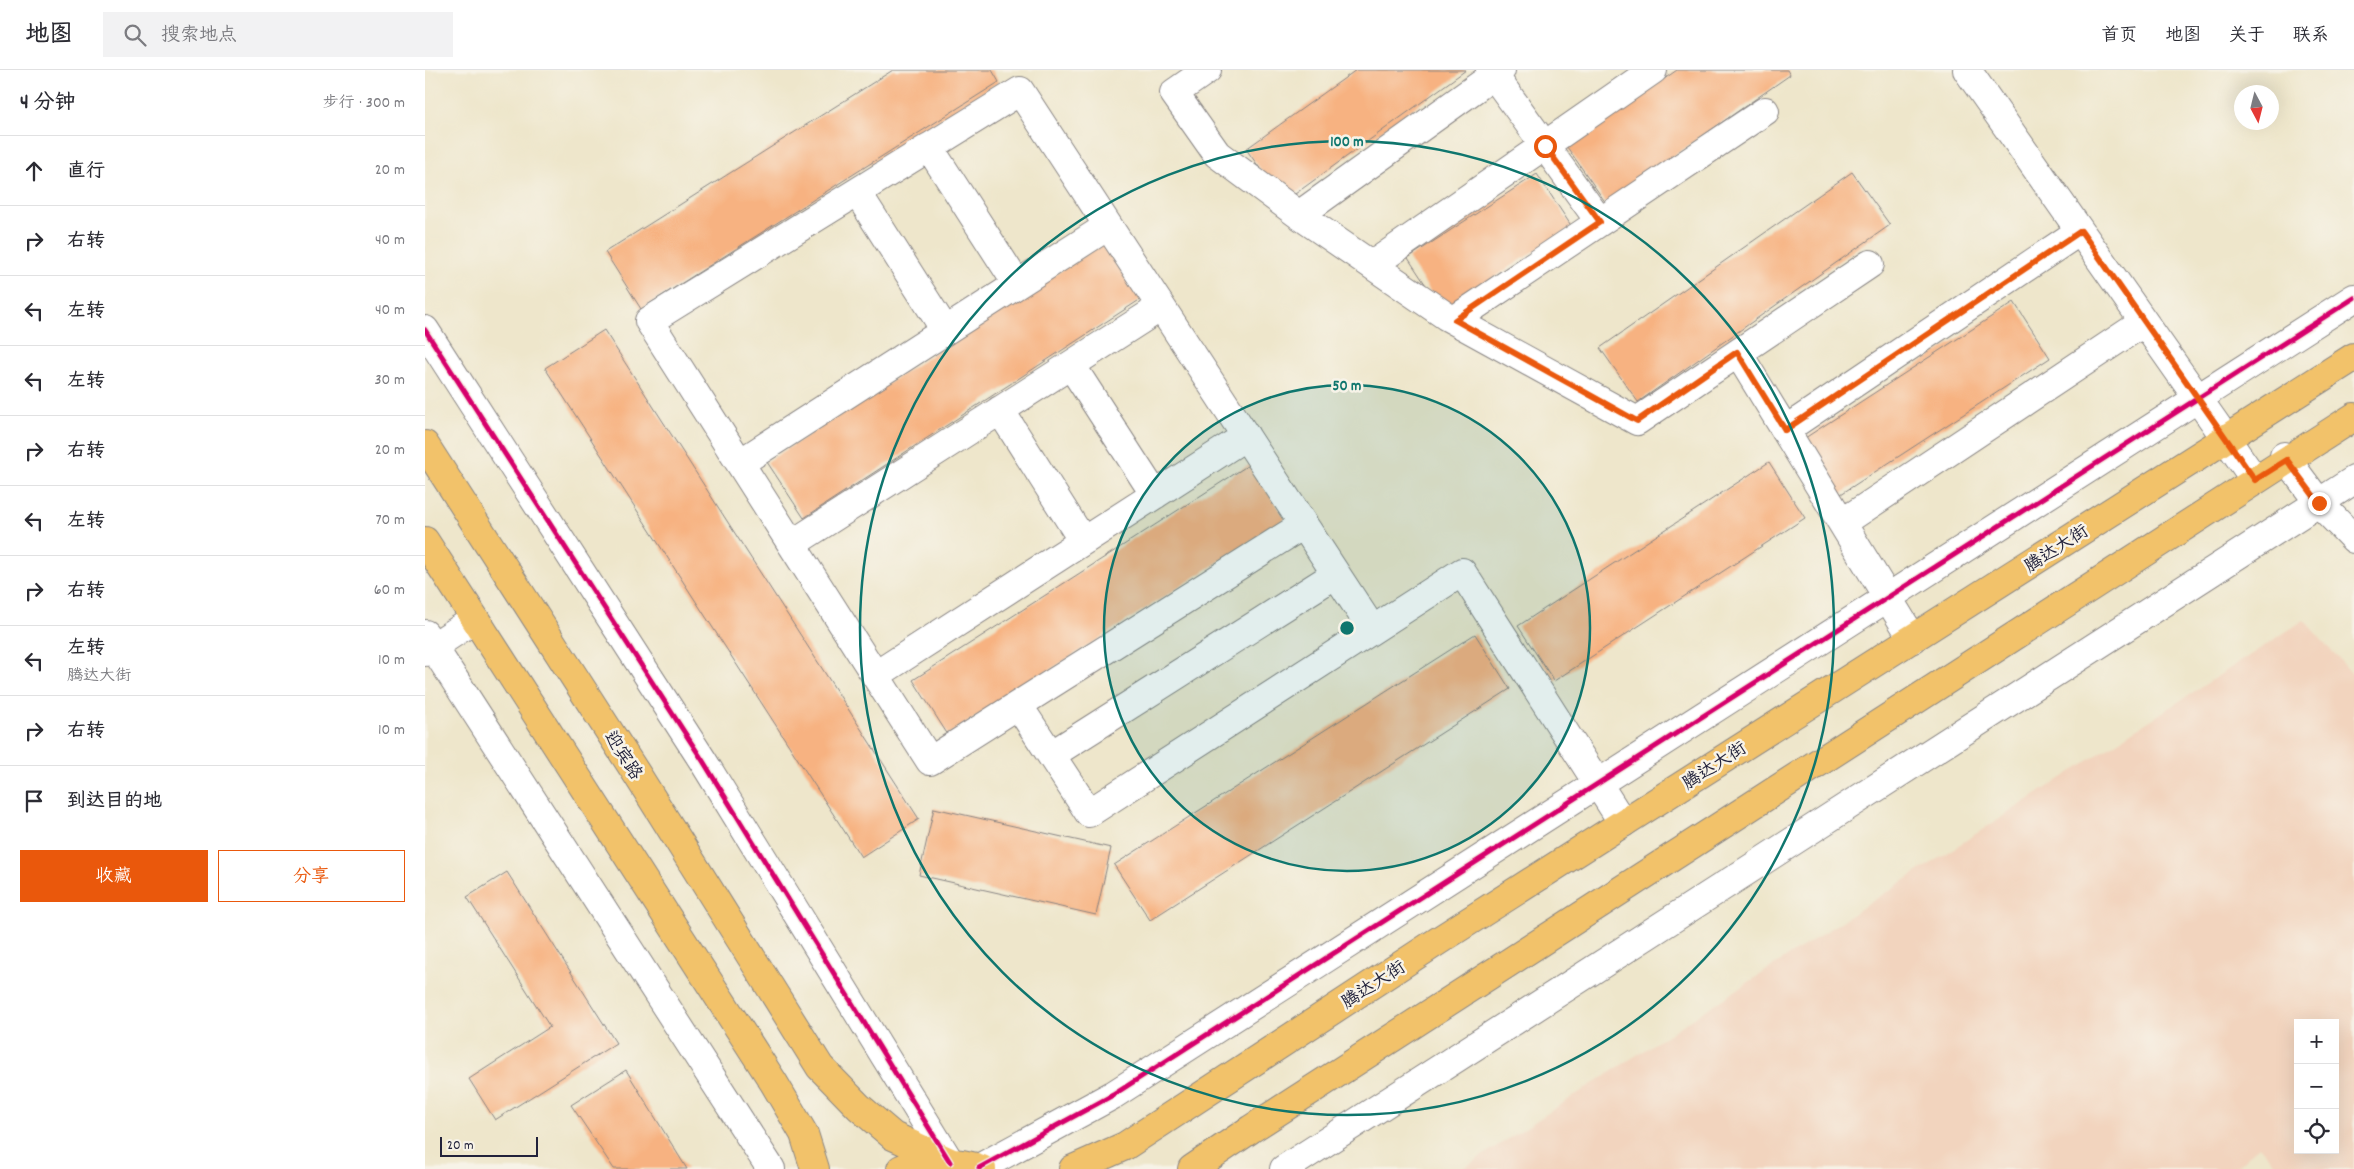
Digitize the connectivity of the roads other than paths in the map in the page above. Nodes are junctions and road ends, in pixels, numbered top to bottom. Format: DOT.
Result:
graph roads {
  1 [pos="1207,70"];
  2 [pos="1653,70"];
  3 [pos="1967,70"];
  4 [pos="1495,72"];
  5 [pos="1765,111"];
  6 [pos="1545,146"];
  7 [pos="929,147"];
  8 [pos="857,192"];
  9 [pos="1299,215"];
  10 [pos="1600,222"];
  11 [pos="1108,226"];
  12 [pos="2081,231"];
  13 [pos="1372,264"];
  14 [pos="1870,264"];
  15 [pos="1017,284"];
  16 [pos="2354,298"];
  17 [pos="1161,307"];
  18 [pos="1455,320"];
  19 [pos="2144,322"];
  20 [pos="425,330"];
  21 [pos="945,330"];
  22 [pos="1737,352"];
  23 [pos="2354,357"];
  24 [pos="1071,365"];
  25 [pos="2197,398"];
  26 [pos="1000,410"];
  27 [pos="2354,417"];
  28 [pos="1785,430"];
  29 [pos="1246,436"];
  30 [pos="2226,439"];
  31 [pos="425,445"];
  32 [pos="2285,458"];
  33 [pos="740,463"];
  34 [pos="2255,480"];
  35 [pos="2354,480"];
  36 [pos="1155,495"];
  37 [pos="2319,503"];
  38 [pos="1843,523"];
  39 [pos="1303,525"];
  40 [pos="2354,539"];
  41 [pos="425,541"];
  42 [pos="1083,541"];
  43 [pos="792,544"];
  44 [pos="1336,574"];
  45 [pos="1888,597"];
  46 [pos="475,619"];
  47 [pos="1372,630"];
  48 [pos="1913,639"];
  49 [pos="428,644"];
  50 [pos="876,675"];
  51 [pos="1018,704"];
  52 [pos="1051,755"];
  53 [pos="1597,784"];
  54 [pos="1623,823"];
  55 [pos="950,1162"];
  56 [pos="980,1168"];
  57 [pos="771,1169"];
  58 [pos="815,1169"];
  59 [pos="901,1169"];
  60 [pos="1073,1169"];
  61 [pos="1192,1169"];
  62 [pos="1285,1169"];
  1 -- 9 [label="street"];
  2 -- 6 [label="street"];
  3 -- 12 [label="street"];
  4 -- 6 [label="street"];
  4 -- 9 [label="street"];
  5 -- 10 [label="street"];
  6 -- 10 [label="street"];
  6 -- 13 [label="street"];
  7 -- 8 [label="street"];
  7 -- 11 [label="street"];
  7 -- 15 [label="street"];
  8 -- 21 [label="street"];
  8 -- 33 [label="street"];
  9 -- 13 [label="street"];
  10 -- 18 [label="street"];
  11 -- 15 [label="street"];
  11 -- 17 [label="street"];
  12 -- 19 [label="street"];
  12 -- 28 [label="street"];
  13 -- 18 [label="street"];
  14 -- 22 [label="street"];
  15 -- 21 [label="street"];
  16 -- 25 [label="street"];
  17 -- 24 [label="street"];
  17 -- 29 [label="street"];
  18 -- 22 [label="street"];
  19 -- 25 [label="street"];
  19 -- 38 [label="street"];
  20 -- 55 [label="street"];
  21 -- 33 [label="street"];
  22 -- 28 [label="street"];
  23 -- 30 [label="main road, 腾达大街"];
  24 -- 26 [label="street"];
  24 -- 36 [label="street"];
  25 -- 30 [label="street"];
  25 -- 45 [label="street"];
  26 -- 42 [label="street"];
  26 -- 43 [label="street"];
  27 -- 32 [label="main road"];
  28 -- 38 [label="street"];
  29 -- 36 [label="street"];
  29 -- 39 [label="street"];
  30 -- 34 [label="street"];
  30 -- 48 [label="main road, 腾达大街"];
  31 -- 55 [label="main road, 迎宾路"];
  32 -- 34 [label="main road"];
  32 -- 37 [label="street"];
  33 -- 43 [label="street"];
  34 -- 61 [label="main road"];
  35 -- 37 [label="street"];
  36 -- 42 [label="street"];
  37 -- 40 [label="street"];
  37 -- 62 [label="street"];
  38 -- 45 [label="street"];
  39 -- 44 [label="street"];
  39 -- 51 [label="street"];
  41 -- 46 [label="main road"];
  42 -- 50 [label="street"];
  43 -- 50 [label="street"];
  44 -- 47 [label="street"];
  44 -- 52 [label="street"];
  45 -- 48 [label="street"];
  45 -- 53 [label="street"];
  46 -- 49 [label="street"];
  46 -- 58 [label="main road"];
  47 -- 52 [label="street"];
  47 -- 53 [label="street"];
  48 -- 54 [label="main road, 腾达大街"];
  49 -- 57 [label="street"];
  50 -- 51 [label="street"];
  51 -- 52 [label="street"];
  53 -- 54 [label="street"];
  53 -- 56 [label="street"];
  54 -- 60 [label="main road, 腾达大街"];
  55 -- 56 [label="main road"];
  55 -- 59 [label="main road"];
}
